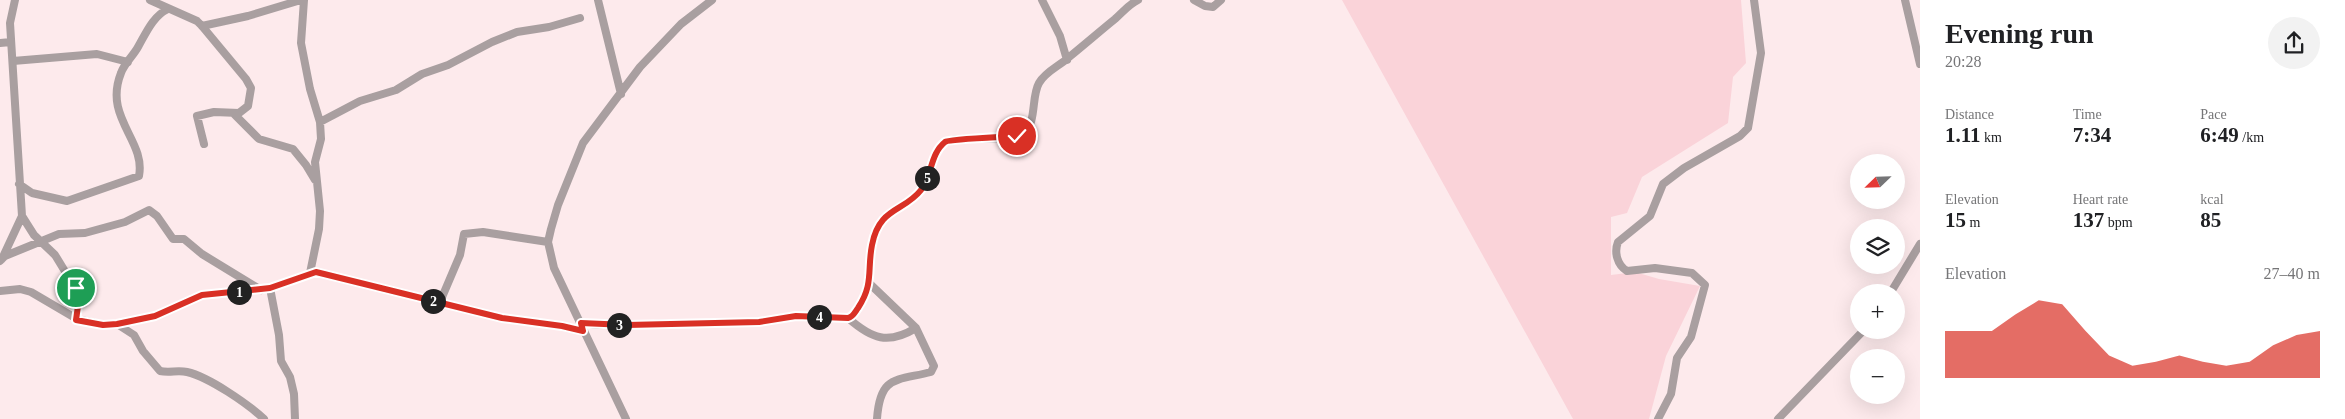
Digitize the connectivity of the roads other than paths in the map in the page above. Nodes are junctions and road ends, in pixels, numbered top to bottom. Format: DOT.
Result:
graph roads {
  1 [pos="15,0"];
  2 [pos="150,0"];
  3 [pos="302,0"];
  4 [pos="598,0"];
  5 [pos="712,0"];
  6 [pos="1042,0"];
  7 [pos="1138,0"];
  8 [pos="1194,0"];
  9 [pos="1222,0"];
  10 [pos="1754,0"];
  11 [pos="1904,0"];
  12 [pos="168,9"];
  13 [pos="580,18"];
  14 [pos="202,26"];
  15 [pos="11,42"];
  16 [pos="0,43"];
  17 [pos="1067,60"];
  18 [pos="13,61"];
  19 [pos="128,62"];
  20 [pos="1920,64"];
  21 [pos="621,94"];
  22 [pos="234,114"];
  23 [pos="320,122"];
  24 [pos="204,144"];
  25 [pos="19,184"];
  26 [pos="317,187"];
  27 [pos="22,216"];
  28 [pos="40,241"];
  29 [pos="548,242"];
  30 [pos="1920,244"];
  31 [pos="1,260"];
  32 [pos="310,273"];
  33 [pos="870,284"];
  34 [pos="1896,284"];
  35 [pos="270,288"];
  36 [pos="262,290"];
  37 [pos="0,291"];
  38 [pos="440,302"];
  39 [pos="848,318"];
  40 [pos="76,320"];
  41 [pos="117,324"];
  42 [pos="582,327"];
  43 [pos="916,328"];
  44 [pos="1855,339"];
  45 [pos="264,419"];
  46 [pos="295,419"];
  47 [pos="626,419"];
  48 [pos="877,419"];
  49 [pos="1658,419"];
  50 [pos="1778,419"];
  1 -- 15 [label="street"];
  2 -- 12 [label="street"];
  3 -- 14 [label="street"];
  3 -- 23 [label="street"];
  4 -- 21 [label="street"];
  5 -- 21 [label="street"];
  6 -- 17 [label="street"];
  7 -- 17 [label="street"];
  8 -- 9 [label="street"];
  10 -- 49 [label="street"];
  11 -- 20 [label="street"];
  12 -- 14 [label="street"];
  12 -- 19 [label="street"];
  13 -- 23 [label="street"];
  14 -- 22 [label="street"];
  15 -- 16 [label="street"];
  15 -- 18 [label="street"];
  17 -- 33 [label="street"];
  18 -- 19 [label="street"];
  18 -- 25 [label="street"];
  19 -- 25 [label="street"];
  21 -- 29 [label="street"];
  22 -- 24 [label="street"];
  22 -- 26 [label="street"];
  23 -- 26 [label="street"];
  25 -- 27 [label="street"];
  26 -- 32 [label="street"];
  27 -- 28 [label="street"];
  27 -- 31 [label="street"];
  28 -- 31 [label="street"];
  28 -- 36 [label="street"];
  28 -- 40 [label="street"];
  29 -- 38 [label="street"];
  29 -- 42 [label="street"];
  30 -- 34 [label="street"];
  32 -- 35 [label="street"];
  32 -- 38 [label="street"];
  33 -- 39 [label="street"];
  33 -- 43 [label="street"];
  35 -- 36 [label="street"];
  35 -- 46 [label="street"];
  36 -- 41 [label="street"];
  37 -- 40 [label="street"];
  38 -- 42 [label="street"];
  39 -- 42 [label="street"];
  39 -- 43 [label="street"];
  40 -- 41 [label="street"];
  41 -- 45 [label="street"];
  42 -- 47 [label="street"];
  43 -- 48 [label="street"];
  44 -- 50 [label="street"];
}
